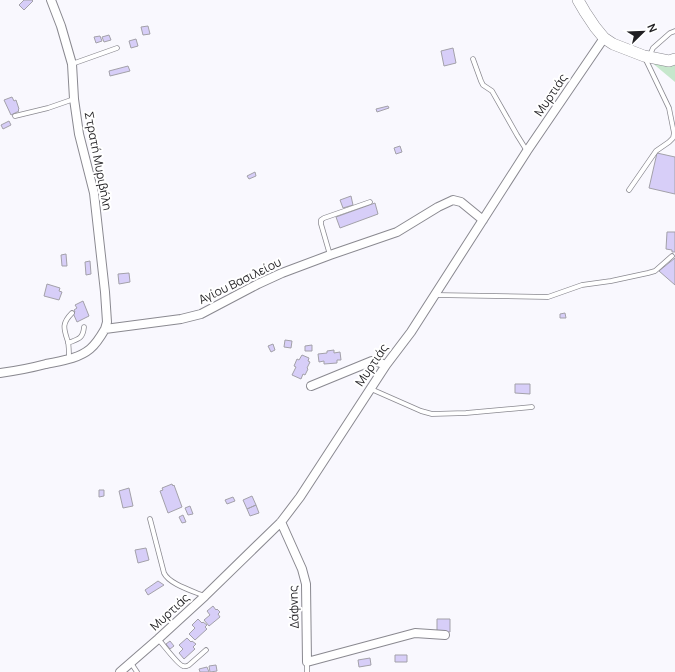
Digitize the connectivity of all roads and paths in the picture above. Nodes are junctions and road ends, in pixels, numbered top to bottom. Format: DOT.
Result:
graph roads {
  1 [pos="51,0"];
  2 [pos="578,0"];
  3 [pos="675,31"];
  4 [pos="604,38"];
  5 [pos="117,48"];
  6 [pos="646,57"];
  7 [pos="473,59"];
  8 [pos="675,59"];
  9 [pos="72,64"];
  10 [pos="74,99"];
  11 [pos="15,116"];
  12 [pos="674,138"];
  13 [pos="527,151"];
  14 [pos="629,190"];
  15 [pos="370,202"];
  16 [pos="483,220"];
  17 [pos="330,255"];
  18 [pos="672,256"];
  19 [pos="435,295"];
  20 [pos="72,313"];
  21 [pos="84,327"];
  22 [pos="105,329"];
  23 [pos="68,344"];
  24 [pos="69,359"];
  25 [pos="386,365"];
  26 [pos="0,373"];
  27 [pos="311,386"];
  28 [pos="371,388"];
  29 [pos="532,407"];
  30 [pos="150,519"];
  31 [pos="281,522"];
  32 [pos="205,596"];
  33 [pos="444,635"];
  34 [pos="158,639"];
  35 [pos="206,650"];
  36 [pos="307,662"];
  37 [pos="131,663"];
  38 [pos="120,672"];
  39 [pos="137,672"];
  40 [pos="307,672"];
  1 -- 9 [label="street, Στρατή Μυριβήλη"];
  2 -- 4 [label="main road"];
  3 -- 6 [label="lane"];
  4 -- 6 [label="main road"];
  4 -- 13 [label="street, Μυρτιάς"];
  5 -- 9 [label="lane"];
  6 -- 8 [label="main road"];
  6 -- 12 [label="lane"];
  7 -- 13 [label="lane"];
  9 -- 10 [label="street, Στρατή Μυριβήλη"];
  10 -- 11 [label="lane"];
  10 -- 22 [label="street, Στρατή Μυριβήλη"];
  12 -- 14 [label="lane"];
  13 -- 16 [label="street, Μυρτιάς"];
  15 -- 17 [label="lane"];
  16 -- 17 [label="street, Αγίου Βασιλείου"];
  16 -- 19 [label="street, Μυρτιάς"];
  17 -- 22 [label="street, Αγίου Βασιλείου"];
  18 -- 19 [label="lane"];
  19 -- 25 [label="street, Μυρτιάς"];
  20 -- 23 [label="lane"];
  21 -- 23 [label="lane"];
  22 -- 24 [label="street"];
  23 -- 24 [label="lane"];
  24 -- 26 [label="street"];
  25 -- 27 [label="street"];
  25 -- 28 [label="street, Μυρτιάς"];
  28 -- 29 [label="lane"];
  28 -- 31 [label="street, Μυρτιάς"];
  30 -- 32 [label="lane"];
  31 -- 32 [label="street, Μυρτιάς"];
  31 -- 36 [label="street, Δάφνης"];
  32 -- 34 [label="street, Μυρτιάς"];
  33 -- 36 [label="street"];
  34 -- 35 [label="lane"];
  34 -- 37 [label="street, Μυρτιάς"];
  36 -- 40 [label="lane, Δάφνης"];
  37 -- 38 [label="street, Μυρτιάς"];
  37 -- 39 [label="lane"];
}
